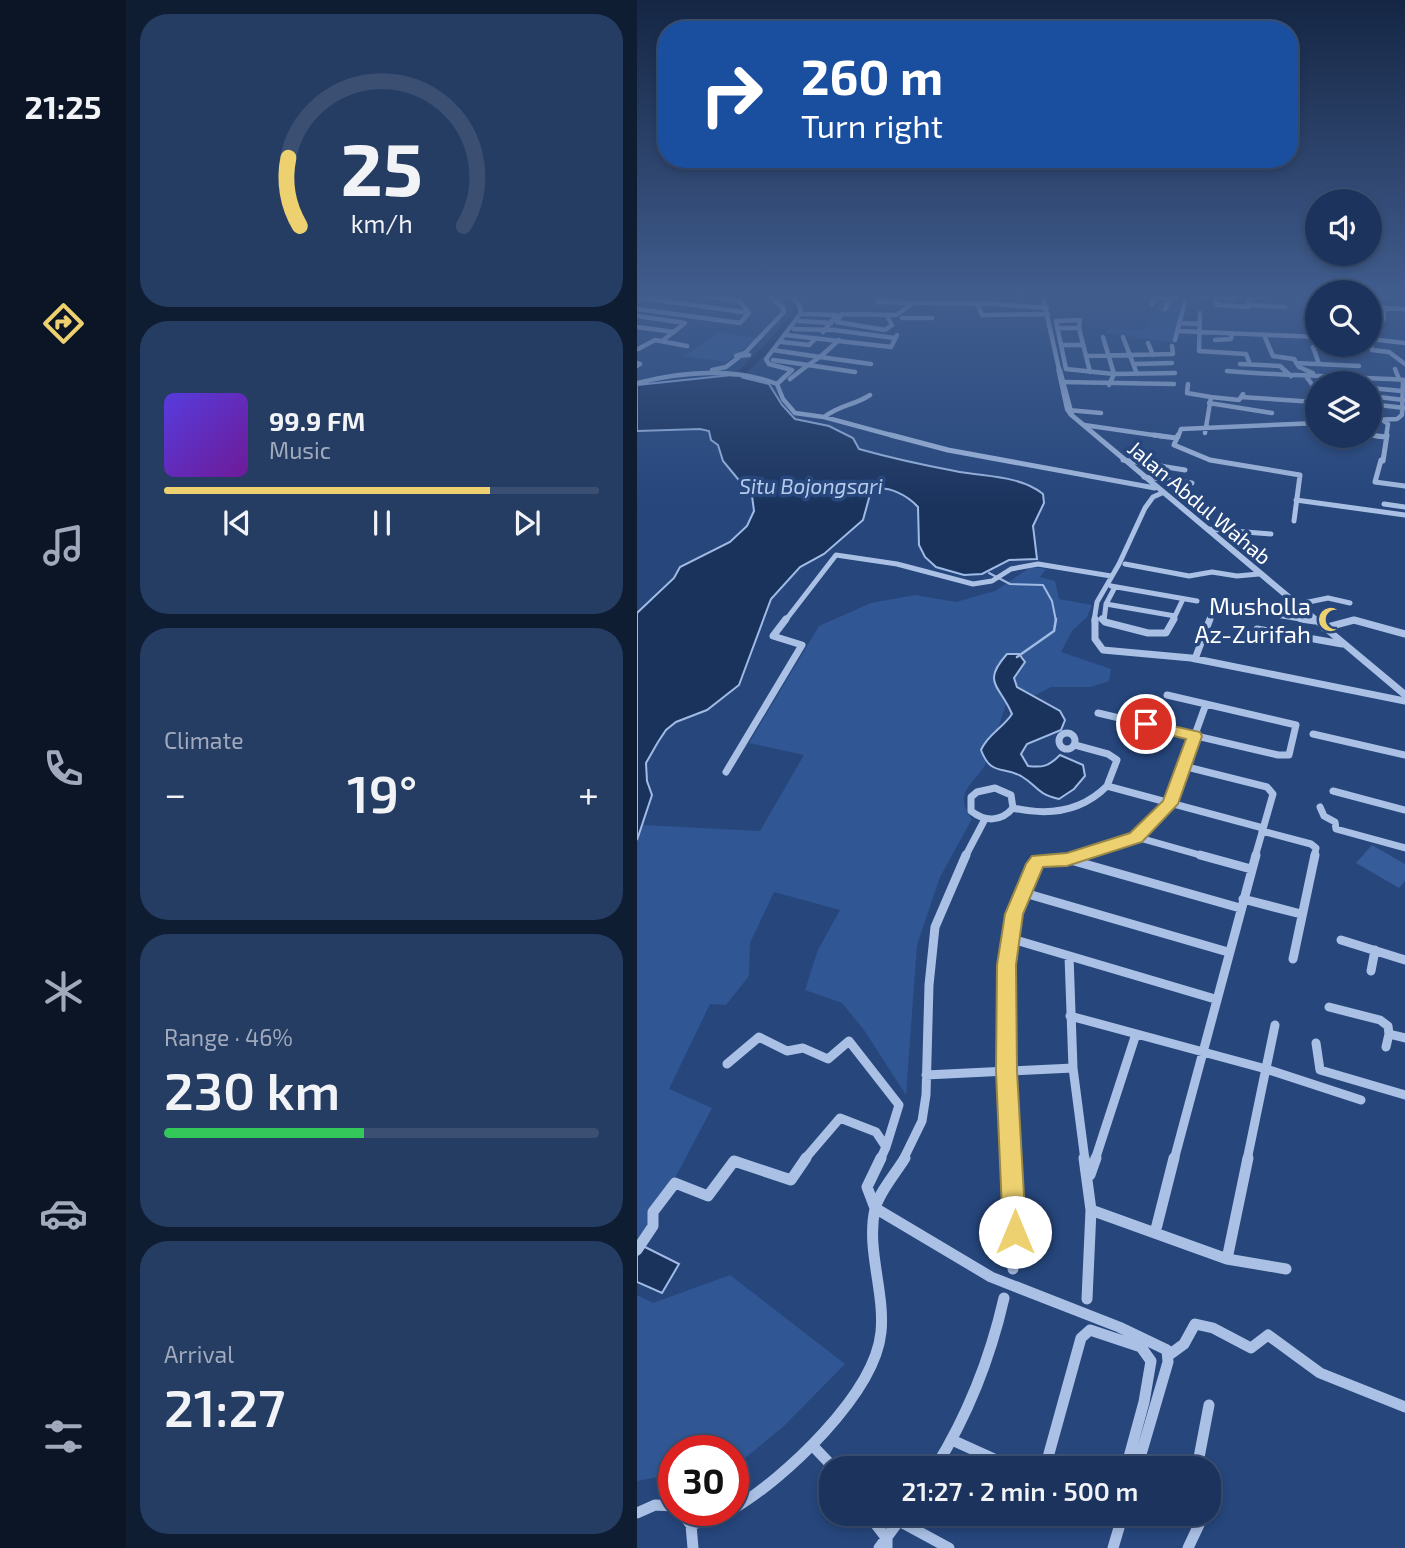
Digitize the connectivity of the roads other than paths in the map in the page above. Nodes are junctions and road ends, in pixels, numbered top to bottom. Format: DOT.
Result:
graph roads {
  1 [pos="726,365"];
  2 [pos="774,365"];
  3 [pos="808,365"];
  4 [pos="810,365"];
  5 [pos="1058,365"];
  6 [pos="1065,365"];
  7 [pos="1088,365"];
  8 [pos="1112,365"];
  9 [pos="1134,365"];
  10 [pos="1269,365"];
  11 [pos="1344,365"];
  12 [pos="1359,366"];
  13 [pos="1059,369"];
  14 [pos="1395,369"];
  15 [pos="1227,371"];
  16 [pos="855,372"];
  17 [pos="1090,372"];
  18 [pos="1175,373"];
  19 [pos="1114,374"];
  20 [pos="1137,374"];
  21 [pos="1305,375"];
  22 [pos="1291,376"];
  23 [pos="1382,378"];
  24 [pos="1403,379"];
  25 [pos="637,381"];
  26 [pos="1062,382"];
  27 [pos="1174,384"];
  28 [pos="1188,384"];
  29 [pos="777,385"];
  30 [pos="1109,385"];
  31 [pos="1206,387"];
  32 [pos="1222,388"];
  33 [pos="1382,389"];
  34 [pos="1403,390"];
  35 [pos="870,396"];
  36 [pos="1203,396"];
  37 [pos="1210,397"];
  38 [pos="1220,398"];
  39 [pos="1382,398"];
  40 [pos="1404,400"];
  41 [pos="1305,401"];
  42 [pos="1209,403"];
  43 [pos="1382,405"];
  44 [pos="1404,408"];
  45 [pos="1068,410"];
  46 [pos="1101,413"];
  47 [pos="1272,413"];
  48 [pos="1404,416"];
  49 [pos="824,417"];
  50 [pos="1382,419"];
  51 [pos="1382,420"];
  52 [pos="1305,424"];
  53 [pos="1084,425"];
  54 [pos="1205,431"];
  55 [pos="1382,436"];
  56 [pos="1386,437"];
  57 [pos="1175,438"];
  58 [pos="1122,460"];
  59 [pos="1185,470"];
  60 [pos="1144,477"];
  61 [pos="1192,483"];
  62 [pos="1405,486"];
  63 [pos="1159,490"];
  64 [pos="1296,500"];
  65 [pos="1384,504"];
  66 [pos="1405,507"];
  67 [pos="1405,517"];
  68 [pos="1294,521"];
  69 [pos="1207,530"];
  70 [pos="1271,534"];
  71 [pos="1125,564"];
  72 [pos="1259,574"];
  73 [pos="1111,576"];
  74 [pos="1111,586"];
  75 [pos="1183,598"];
  76 [pos="1197,601"];
  77 [pos="1350,603"];
  78 [pos="1106,604"];
  79 [pos="1294,605"];
  80 [pos="1175,616"];
  81 [pos="1315,621"];
  82 [pos="1324,628"];
  83 [pos="1257,629"];
  84 [pos="1405,634"];
  85 [pos="1342,644"];
  86 [pos="1195,659"];
  87 [pos="1167,695"];
  88 [pos="1405,695"];
  89 [pos="1405,701"];
  90 [pos="1206,704"];
  91 [pos="1098,713"];
  92 [pos="1313,734"];
  93 [pos="1195,736"];
  94 [pos="1075,746"];
  95 [pos="1405,755"];
  96 [pos="1184,766"];
  97 [pos="726,772"];
  98 [pos="1107,786"];
  99 [pos="1333,791"];
  100 [pos="1170,804"];
  101 [pos="1320,807"];
  102 [pos="1013,808"];
  103 [pos="1405,810"];
  104 [pos="985,820"];
  105 [pos="1262,829"];
  106 [pos="1136,837"];
  107 [pos="1405,848"];
  108 [pos="1067,859"];
  109 [pos="1251,869"];
  110 [pos="1021,892"];
  111 [pos="1243,899"];
  112 [pos="1240,908"];
  113 [pos="1301,914"];
  114 [pos="1009,937"];
  115 [pos="1341,940"];
  116 [pos="1374,950"];
  117 [pos="1228,952"];
  118 [pos="1069,956"];
  119 [pos="1293,959"];
  120 [pos="1405,960"];
  121 [pos="1371,971"];
  122 [pos="1215,999"];
  123 [pos="1329,1007"];
  124 [pos="1070,1016"];
  125 [pos="1275,1025"];
  126 [pos="1136,1034"];
  127 [pos="1389,1034"];
  128 [pos="1405,1038"];
  129 [pos="1316,1043"];
  130 [pos="1386,1047"];
  131 [pos="1201,1051"];
  132 [pos="727,1064"];
  133 [pos="1073,1068"];
  134 [pos="1266,1069"];
  135 [pos="1007,1071"];
  136 [pos="926,1075"];
  137 [pos="1405,1095"];
  138 [pos="1361,1100"];
  139 [pos="886,1147"];
  140 [pos="1089,1178"];
  141 [pos="875,1208"];
  142 [pos="1091,1210"];
  143 [pos="1155,1233"];
  144 [pos="637,1250"];
  145 [pos="1227,1259"];
  146 [pos="1013,1269"];
  147 [pos="1286,1269"];
  148 [pos="1005,1298"];
  149 [pos="1087,1299"];
  150 [pos="1169,1355"];
  151 [pos="1209,1405"];
  152 [pos="1405,1406"];
  153 [pos="953,1440"];
  154 [pos="812,1445"];
  155 [pos="823,1456"];
  156 [pos="943,1456"];
  157 [pos="988,1456"];
  158 [pos="1048,1456"];
  159 [pos="1129,1456"];
  160 [pos="1140,1456"];
  161 [pos="1199,1456"];
  162 [pos="749,1500"];
  163 [pos="658,1504"];
  164 [pos="637,1513"];
  165 [pos="691,1526"];
  166 [pos="875,1526"];
  167 [pos="896,1526"];
  168 [pos="915,1526"];
  169 [pos="1120,1526"];
  170 [pos="1198,1526"];
  171 [pos="885,1545"];
  172 [pos="693,1548"];
  173 [pos="950,1548"];
  174 [pos="1114,1548"];
  175 [pos="1188,1548"];
  1 -- 25 [label="street"];
  2 -- 29 [label="street"];
  3 -- 29 [label="street"];
  4 -- 16 [label="street"];
  5 -- 13 [label="street"];
  6 -- 17 [label="street"];
  7 -- 17 [label="street"];
  8 -- 19 [label="street"];
  9 -- 20 [label="street"];
  10 -- 22 [label="street"];
  11 -- 12 [label="street"];
  13 -- 26 [label="street"];
  14 -- 24 [label="street"];
  15 -- 22 [label="street"];
  17 -- 19 [label="street"];
  18 -- 20 [label="street"];
  19 -- 20 [label="street"];
  19 -- 30 [label="street"];
  21 -- 22 [label="street"];
  23 -- 24 [label="street"];
  24 -- 34 [label="street"];
  25 -- 29 [label="street"];
  26 -- 30 [label="street"];
  26 -- 45 [label="street"];
  27 -- 30 [label="street"];
  28 -- 36 [label="street"];
  29 -- 49 [label="street"];
  31 -- 36 [label="street"];
  32 -- 38 [label="street"];
  33 -- 34 [label="street"];
  34 -- 40 [label="street"];
  35 -- 49 [label="street"];
  36 -- 37 [label="street"];
  37 -- 38 [label="street"];
  37 -- 42 [label="street"];
  38 -- 41 [label="street"];
  39 -- 40 [label="street"];
  40 -- 44 [label="street"];
  42 -- 47 [label="street"];
  42 -- 54 [label="street"];
  43 -- 44 [label="street"];
  44 -- 48 [label="street"];
  45 -- 46 [label="street"];
  45 -- 53 [label="street, Jalan Abdul Wahab"];
  48 -- 50 [label="street"];
  49 -- 63 [label="street"];
  51 -- 56 [label="street"];
  52 -- 54 [label="street"];
  53 -- 57 [label="street"];
  53 -- 58 [label="street, Jalan Abdul Wahab"];
  54 -- 57 [label="street"];
  55 -- 56 [label="street"];
  56 -- 62 [label="street"];
  57 -- 64 [label="street"];
  58 -- 59 [label="street"];
  58 -- 60 [label="street, Jalan Abdul Wahab"];
  60 -- 61 [label="street"];
  60 -- 63 [label="street, Jalan Abdul Wahab"];
  63 -- 69 [label="street, Jalan Abdul Wahab"];
  63 -- 73 [label="street"];
  64 -- 67 [label="street"];
  64 -- 68 [label="street"];
  65 -- 66 [label="street"];
  69 -- 70 [label="street"];
  69 -- 72 [label="street, Jalan Abdul Wahab"];
  71 -- 72 [label="street"];
  72 -- 79 [label="street, Jalan Abdul Wahab"];
  73 -- 74 [label="street"];
  73 -- 97 [label="street"];
  74 -- 75 [label="street"];
  74 -- 78 [label="street"];
  74 -- 86 [label="street"];
  75 -- 76 [label="street"];
  75 -- 80 [label="street"];
  77 -- 79 [label="street"];
  78 -- 80 [label="street"];
  78 -- 80 [label="street"];
  79 -- 81 [label="street, Jalan Abdul Wahab"];
  81 -- 82 [label="street, Jalan Abdul Wahab"];
  81 -- 86 [label="street"];
  82 -- 84 [label="street"];
  82 -- 85 [label="street, Jalan Abdul Wahab"];
  83 -- 85 [label="street"];
  85 -- 88 [label="street, Jalan Abdul Wahab"];
  86 -- 89 [label="street"];
  87 -- 90 [label="street"];
  90 -- 93 [label="street"];
  90 -- 93 [label="street"];
  91 -- 93 [label="street"];
  92 -- 95 [label="street"];
  93 -- 96 [label="street"];
  94 -- 98 [label="street"];
  96 -- 100 [label="street"];
  96 -- 105 [label="street"];
  98 -- 100 [label="street"];
  98 -- 102 [label="street"];
  99 -- 103 [label="street"];
  100 -- 105 [label="street"];
  100 -- 106 [label="street"];
  101 -- 107 [label="street"];
  102 -- 104 [label="street"];
  102 -- 104 [label="street"];
  104 -- 136 [label="street"];
  105 -- 109 [label="street"];
  105 -- 113 [label="street"];
  106 -- 108 [label="street"];
  106 -- 109 [label="street"];
  108 -- 110 [label="street"];
  108 -- 112 [label="street"];
  109 -- 111 [label="street"];
  110 -- 114 [label="street"];
  110 -- 117 [label="street"];
  111 -- 112 [label="street"];
  111 -- 113 [label="street"];
  112 -- 117 [label="street"];
  113 -- 119 [label="street"];
  114 -- 118 [label="street"];
  114 -- 135 [label="street"];
  115 -- 116 [label="street"];
  116 -- 120 [label="street"];
  116 -- 121 [label="street"];
  117 -- 122 [label="street"];
  118 -- 122 [label="street"];
  118 -- 124 [label="street"];
  122 -- 131 [label="street"];
  123 -- 127 [label="street"];
  124 -- 126 [label="street"];
  124 -- 133 [label="street"];
  125 -- 134 [label="street"];
  126 -- 131 [label="street"];
  126 -- 140 [label="street"];
  127 -- 128 [label="street"];
  127 -- 130 [label="street"];
  129 -- 137 [label="street"];
  131 -- 134 [label="street"];
  131 -- 143 [label="street"];
  132 -- 139 [label="street"];
  133 -- 135 [label="street"];
  133 -- 140 [label="street"];
  134 -- 138 [label="street"];
  134 -- 145 [label="street"];
  135 -- 136 [label="street"];
  135 -- 146 [label="street"];
  136 -- 141 [label="street"];
  139 -- 141 [label="street"];
  139 -- 144 [label="street"];
  140 -- 142 [label="street"];
  141 -- 150 [label="street"];
  141 -- 154 [label="street"];
  142 -- 143 [label="street"];
  142 -- 149 [label="street"];
  143 -- 145 [label="street"];
  145 -- 147 [label="street"];
  148 -- 153 [label="street"];
  150 -- 152 [label="street"];
  150 -- 160 [label="street"];
  151 -- 161 [label="street"];
  153 -- 156 [label="street"];
  153 -- 157 [label="street"];
  154 -- 155 [label="street"];
  154 -- 162 [label="street"];
  158 -- 159 [label="street"];
  163 -- 164 [label="street"];
  165 -- 172 [label="street"];
  166 -- 171 [label="street"];
  167 -- 171 [label="street"];
  168 -- 173 [label="street"];
  169 -- 174 [label="street"];
  170 -- 175 [label="street"];
}
